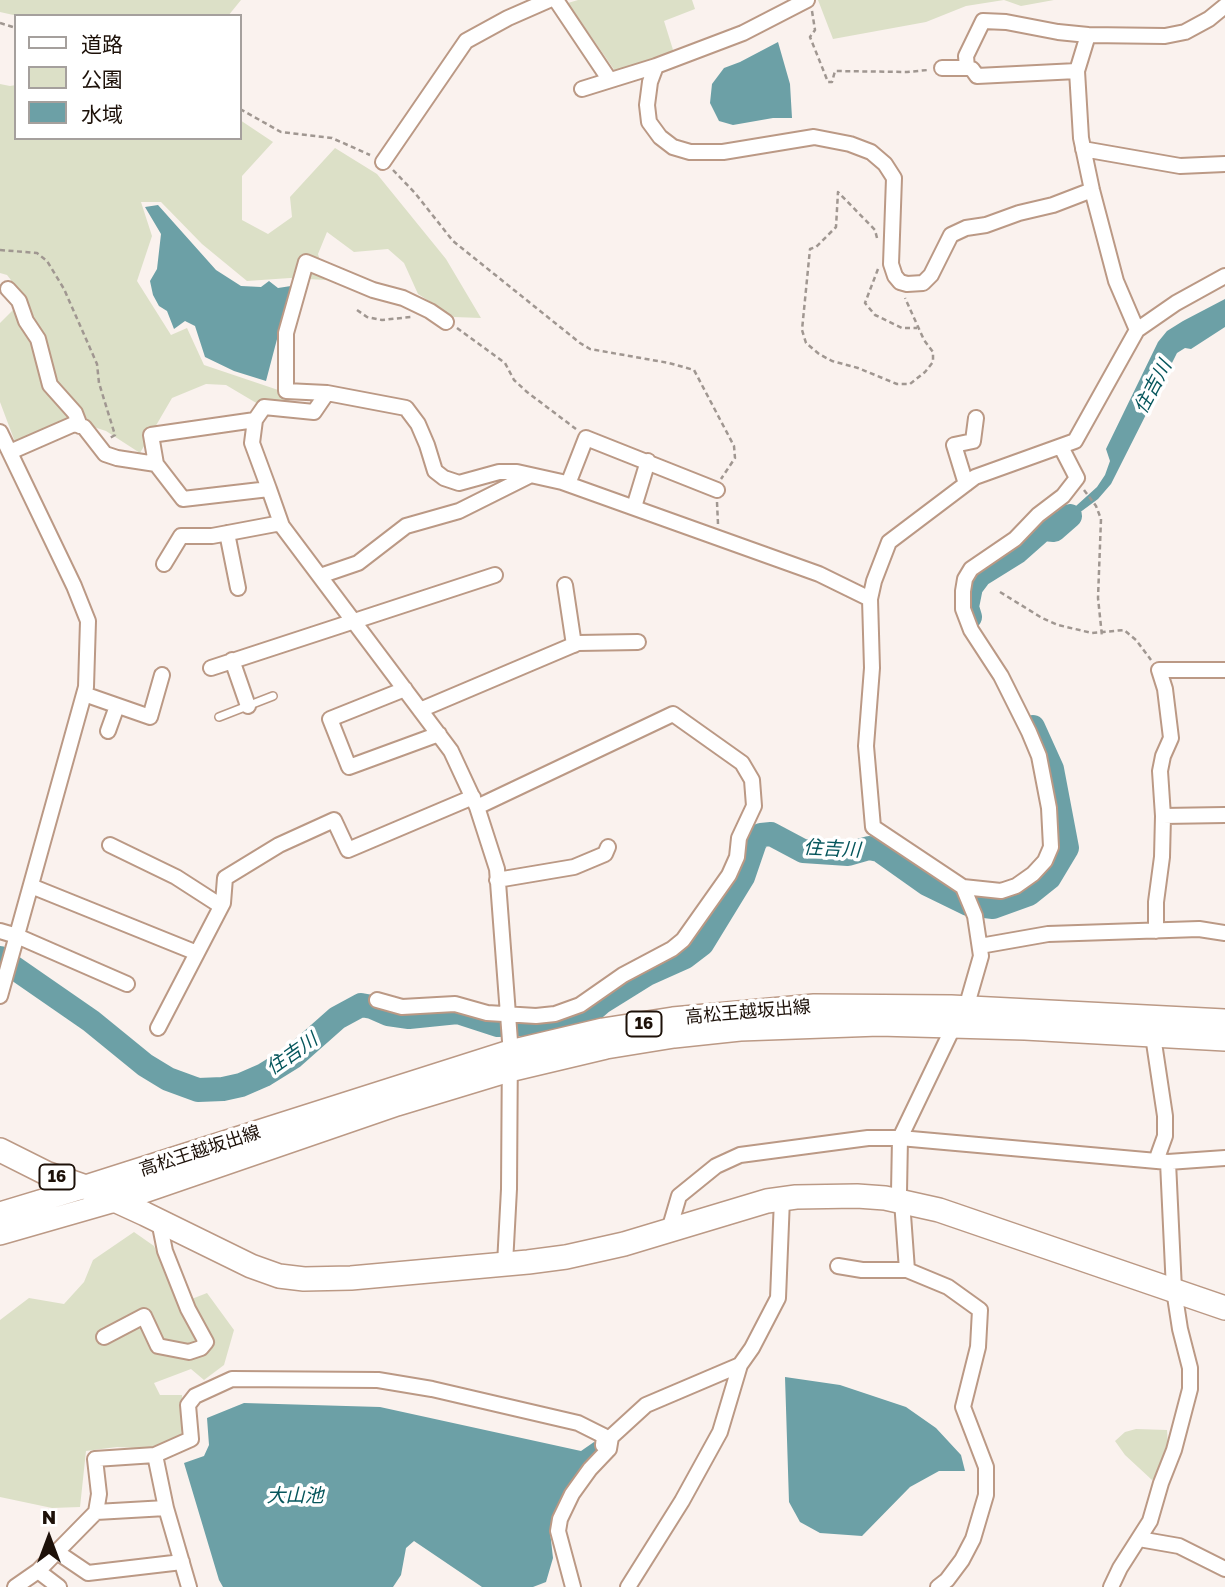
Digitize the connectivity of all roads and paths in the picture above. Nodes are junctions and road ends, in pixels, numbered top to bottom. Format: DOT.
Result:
graph roads {
  1 [pos="549,0"];
  2 [pos="556,0"];
  3 [pos="809,4"];
  4 [pos="1225,6"];
  5 [pos="1088,35"];
  6 [pos="656,66"];
  7 [pos="942,68"];
  8 [pos="967,68"];
  9 [pos="1077,71"];
  10 [pos="609,79"];
  11 [pos="582,89"];
  12 [pos="242,110"];
  13 [pos="1083,149"];
  14 [pos="383,163"];
  15 [pos="1225,164"];
  16 [pos="1092,190"];
  17 [pos="879,247"];
  18 [pos="0,250"];
  19 [pos="879,268"];
  20 [pos="1225,276"];
  21 [pos="900,282"];
  22 [pos="8,289"];
  23 [pos="357,310"];
  24 [pos="446,322"];
  25 [pos="917,328"];
  26 [pos="1137,330"];
  27 [pos="327,393"];
  28 [pos="976,418"];
  29 [pos="255,420"];
  30 [pos="80,426"];
  31 [pos="0,432"];
  32 [pos="586,438"];
  33 [pos="99,445"];
  34 [pos="1061,447"];
  35 [pos="10,452"];
  36 [pos="648,461"];
  37 [pos="156,464"];
  38 [pos="528,477"];
  39 [pos="1079,482"];
  40 [pos="568,484"];
  41 [pos="966,484"];
  42 [pos="269,489"];
  43 [pos="717,490"];
  44 [pos="634,508"];
  45 [pos="281,523"];
  46 [pos="227,533"];
  47 [pos="718,538"];
  48 [pos="164,564"];
  49 [pos="495,575"];
  50 [pos="320,576"];
  51 [pos="565,585"];
  52 [pos="238,587"];
  53 [pos="1000,592"];
  54 [pos="870,599"];
  55 [pos="354,621"];
  56 [pos="1101,630"];
  57 [pos="1102,636"];
  58 [pos="638,642"];
  59 [pos="574,645"];
  60 [pos="232,660"];
  61 [pos="211,668"];
  62 [pos="1159,670"];
  63 [pos="1225,670"];
  64 [pos="162,674"];
  65 [pos="405,689"];
  66 [pos="84,694"];
  67 [pos="273,696"];
  68 [pos="117,706"];
  69 [pos="248,706"];
  70 [pos="420,710"];
  71 [pos="219,716"];
  72 [pos="108,731"];
  73 [pos="439,734"];
  74 [pos="475,802"];
  75 [pos="1225,815"];
  76 [pos="1163,816"];
  77 [pos="110,845"];
  78 [pos="608,847"];
  79 [pos="497,880"];
  80 [pos="31,886"];
  81 [pos="963,887"];
  82 [pos="221,906"];
  83 [pos="0,931"];
  84 [pos="1156,931"];
  85 [pos="1225,933"];
  86 [pos="17,936"];
  87 [pos="980,946"];
  88 [pos="197,953"];
  89 [pos="127,984"];
  90 [pos="0,996"];
  91 [pos="377,1000"];
  92 [pos="961,1017"];
  93 [pos="1225,1021"];
  94 [pos="158,1028"];
  95 [pos="1153,1036"];
  96 [pos="509,1038"];
  97 [pos="1225,1039"];
  98 [pos="900,1138"];
  99 [pos="0,1150"];
  100 [pos="1225,1158"];
  101 [pos="1162,1161"];
  102 [pos="86,1187"];
  103 [pos="782,1199"];
  104 [pos="115,1200"];
  105 [pos="902,1202"];
  106 [pos="0,1213"];
  107 [pos="159,1221"];
  108 [pos="669,1230"];
  109 [pos="0,1234"];
  110 [pos="505,1265"];
  111 [pos="838,1266"];
  112 [pos="906,1270"];
  113 [pos="1174,1290"];
  114 [pos="1225,1308"];
  115 [pos="104,1337"];
  116 [pos="740,1365"];
  117 [pos="609,1449"];
  118 [pos="155,1455"];
  119 [pos="166,1508"];
  120 [pos="96,1512"];
  121 [pos="1139,1539"];
  122 [pos="57,1552"];
  123 [pos="182,1562"];
  124 [pos="1225,1569"];
  125 [pos="38,1572"];
  126 [pos="15,1587"];
  127 [pos="59,1587"];
  128 [pos="189,1587"];
  129 [pos="573,1587"];
  130 [pos="628,1587"];
  131 [pos="938,1587"];
  132 [pos="1111,1587"];
  1 -- 14 [label="street"];
  2 -- 10 [label="street"];
  3 -- 6 [label="street"];
  3 -- 7 [label="path"];
  4 -- 5 [label="street"];
  5 -- 8 [label="street"];
  5 -- 9 [label="street"];
  6 -- 10 [label="street"];
  6 -- 21 [label="street"];
  7 -- 8 [label="street"];
  8 -- 9 [label="street"];
  9 -- 13 [label="street"];
  10 -- 11 [label="street"];
  12 -- 14 [label="path"];
  13 -- 15 [label="street"];
  13 -- 16 [label="street"];
  14 -- 43 [label="path"];
  16 -- 21 [label="street"];
  16 -- 26 [label="street"];
  17 -- 25 [label="path"];
  18 -- 33 [label="path"];
  19 -- 25 [label="path"];
  20 -- 26 [label="street"];
  21 -- 25 [label="path"];
  22 -- 30 [label="street"];
  23 -- 24 [label="path"];
  24 -- 27 [label="street"];
  24 -- 32 [label="path"];
  26 -- 34 [label="street"];
  27 -- 29 [label="street"];
  27 -- 38 [label="street"];
  28 -- 41 [label="street"];
  29 -- 37 [label="street"];
  29 -- 42 [label="street"];
  30 -- 33 [label="street"];
  30 -- 35 [label="street"];
  31 -- 35 [label="street"];
  32 -- 36 [label="street"];
  32 -- 40 [label="street"];
  33 -- 37 [label="street"];
  34 -- 41 [label="street"];
  34 -- 81 [label="street"];
  35 -- 66 [label="street"];
  36 -- 43 [label="street"];
  36 -- 44 [label="street"];
  37 -- 42 [label="street"];
  38 -- 40 [label="street"];
  38 -- 50 [label="street"];
  39 -- 56 [label="path"];
  40 -- 44 [label="street"];
  41 -- 54 [label="street"];
  42 -- 45 [label="street"];
  43 -- 47 [label="path"];
  44 -- 47 [label="street"];
  45 -- 46 [label="street"];
  45 -- 50 [label="street"];
  46 -- 48 [label="street"];
  46 -- 52 [label="street"];
  47 -- 54 [label="street"];
  49 -- 55 [label="street"];
  50 -- 55 [label="street"];
  51 -- 59 [label="street"];
  53 -- 56 [label="path"];
  54 -- 81 [label="street"];
  55 -- 60 [label="street"];
  55 -- 65 [label="street"];
  56 -- 57 [label="path"];
  56 -- 62 [label="path"];
  58 -- 59 [label="street"];
  59 -- 70 [label="street"];
  60 -- 61 [label="street"];
  60 -- 69 [label="street"];
  62 -- 63 [label="street"];
  62 -- 76 [label="street"];
  64 -- 68 [label="street"];
  65 -- 70 [label="street"];
  65 -- 73 [label="street"];
  66 -- 68 [label="street"];
  66 -- 80 [label="street"];
  67 -- 69 [label="lane"];
  68 -- 72 [label="street"];
  69 -- 71 [label="lane"];
  70 -- 73 [label="street"];
  73 -- 74 [label="street"];
  74 -- 79 [label="street"];
  74 -- 82 [label="street"];
  74 -- 96 [label="street"];
  75 -- 76 [label="street"];
  76 -- 84 [label="street"];
  77 -- 82 [label="street"];
  78 -- 79 [label="street"];
  79 -- 96 [label="street"];
  80 -- 86 [label="street"];
  80 -- 88 [label="street"];
  81 -- 87 [label="street"];
  82 -- 88 [label="street"];
  83 -- 86 [label="street"];
  84 -- 85 [label="street"];
  84 -- 87 [label="street"];
  86 -- 89 [label="street"];
  86 -- 90 [label="street"];
  87 -- 92 [label="street"];
  88 -- 94 [label="street"];
  91 -- 96 [label="street"];
  92 -- 93 [label="main road, 高松王越坂出線 / 16"];
  92 -- 95 [label="main road, 高松王越坂出線 / 16"];
  92 -- 96 [label="main road, 高松王越坂出線 / 16"];
  92 -- 98 [label="street"];
  95 -- 97 [label="main road, 高松王越坂出線 / 16"];
  95 -- 101 [label="street"];
  96 -- 102 [label="main road, 高松王越坂出線 / 16"];
  96 -- 104 [label="main road, 高松王越坂出線 / 16"];
  96 -- 110 [label="street"];
  98 -- 101 [label="street"];
  98 -- 105 [label="street"];
  98 -- 108 [label="street"];
  99 -- 102 [label="main road, 16"];
  100 -- 101 [label="street"];
  101 -- 113 [label="street"];
  102 -- 104 [label="main road, 16"];
  102 -- 106 [label="main road"];
  103 -- 105 [label="main road, 16"];
  103 -- 108 [label="main road, 16"];
  103 -- 116 [label="street"];
  104 -- 107 [label="main road, 16"];
  104 -- 109 [label="main road"];
  105 -- 112 [label="street"];
  105 -- 113 [label="main road, 16"];
  107 -- 110 [label="main road, 16"];
  107 -- 115 [label="street"];
  108 -- 110 [label="main road, 16"];
  111 -- 112 [label="street"];
  112 -- 131 [label="street"];
  113 -- 114 [label="main road, 16"];
  113 -- 121 [label="street"];
  116 -- 117 [label="street"];
  116 -- 130 [label="street"];
  117 -- 118 [label="street"];
  117 -- 129 [label="street"];
  118 -- 119 [label="street"];
  118 -- 120 [label="street"];
  119 -- 120 [label="street"];
  119 -- 123 [label="street"];
  120 -- 122 [label="street"];
  121 -- 124 [label="street"];
  121 -- 132 [label="street"];
  122 -- 123 [label="street"];
  122 -- 125 [label="street"];
  123 -- 128 [label="street"];
  125 -- 126 [label="street"];
  125 -- 127 [label="street"];
}
